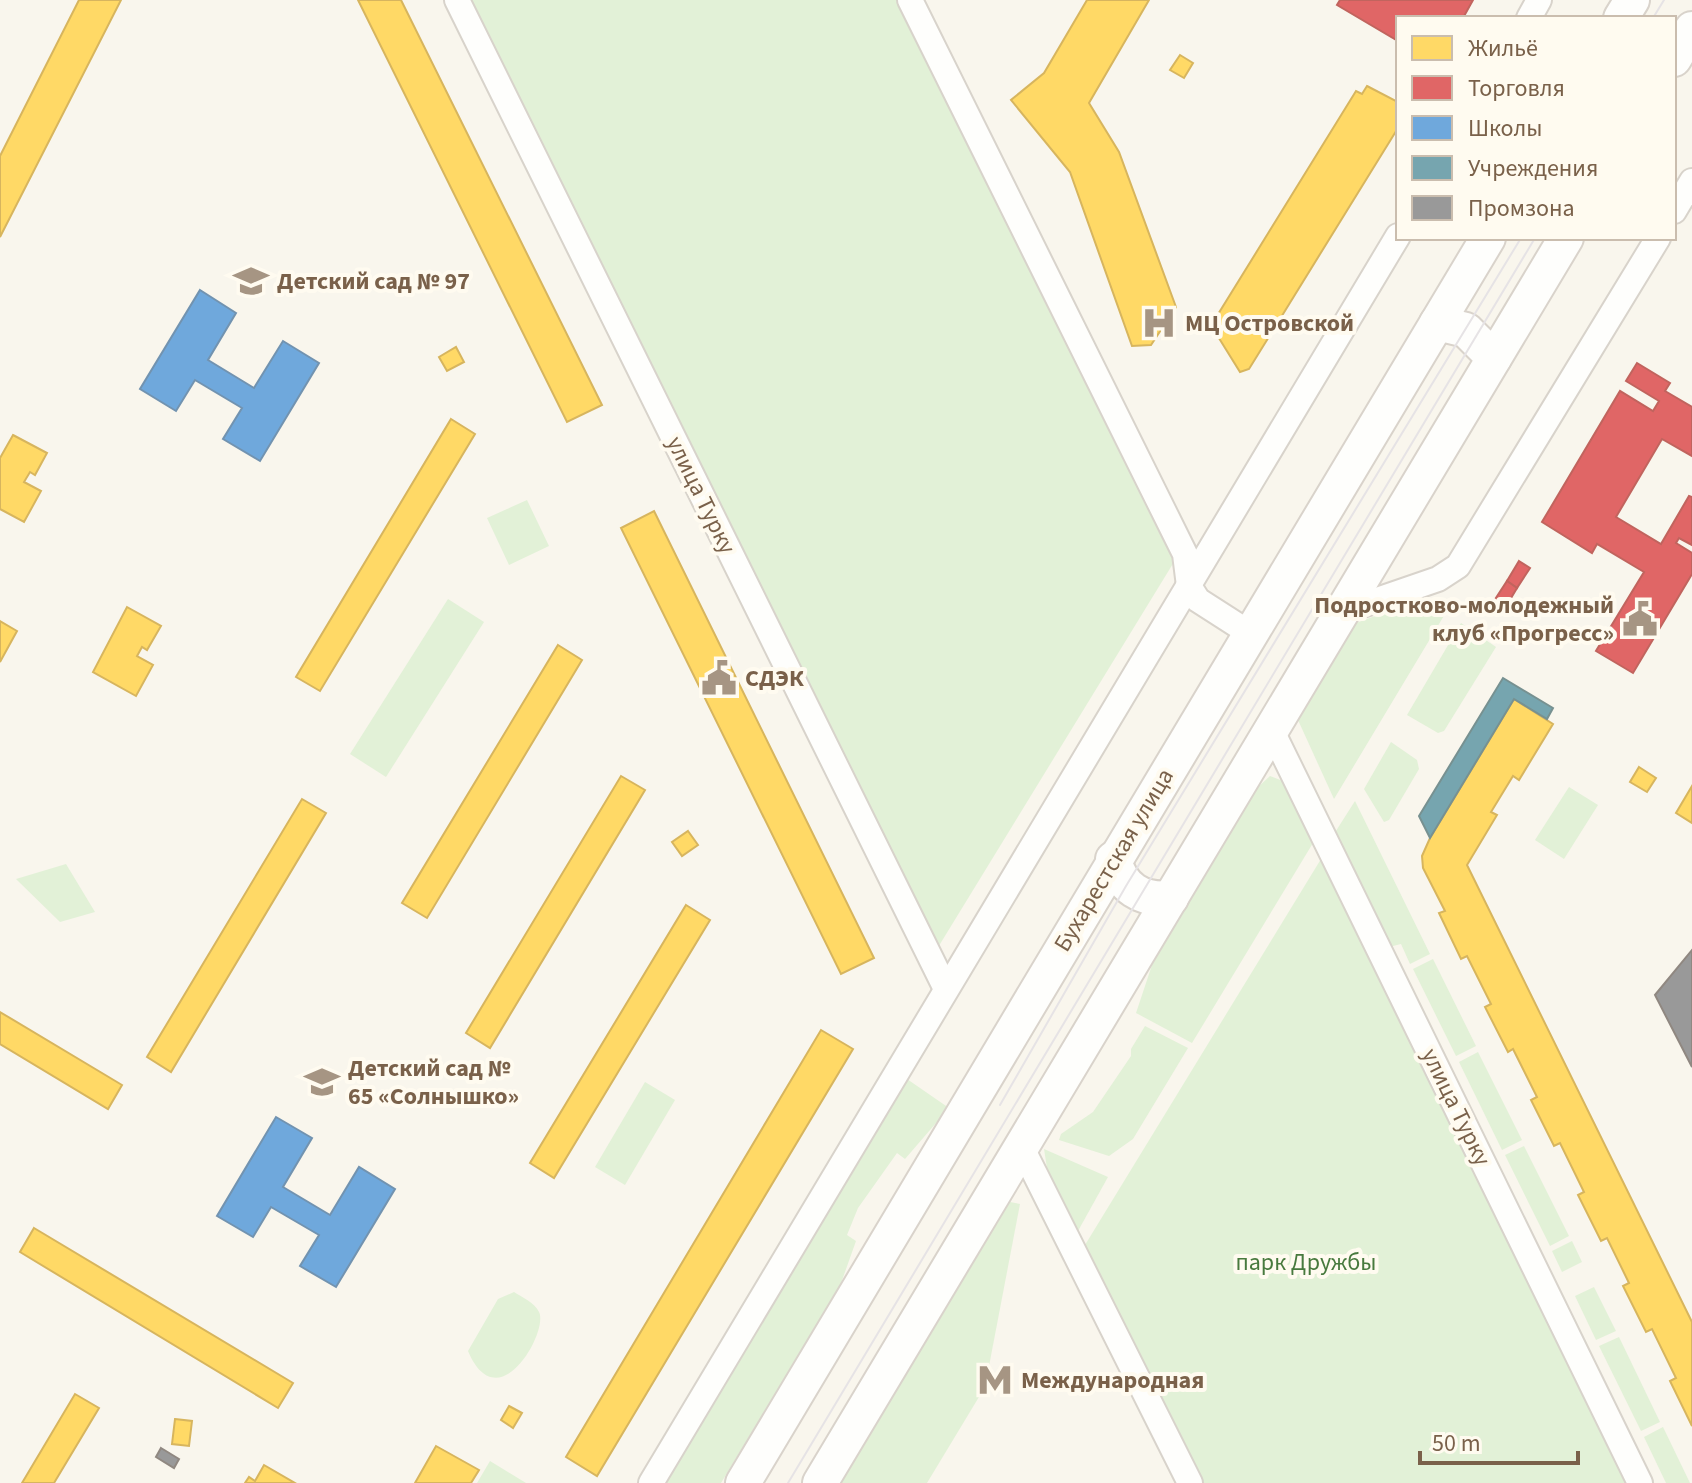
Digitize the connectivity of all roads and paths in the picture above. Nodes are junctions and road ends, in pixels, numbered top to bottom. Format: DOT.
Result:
graph roads {
  1 [pos="457,0"];
  2 [pos="910,0"];
  3 [pos="1692,29"];
  4 [pos="1676,56"];
  5 [pos="1692,181"];
  6 [pos="1676,208"];
  7 [pos="1396,239"];
  8 [pos="1487,240"];
  9 [pos="1565,240"];
  10 [pos="1657,240"];
  11 [pos="1437,323"];
  12 [pos="1494,358"];
  13 [pos="1189,586"];
  14 [pos="1342,612"];
  15 [pos="1251,634"];
  16 [pos="1272,731"];
  17 [pos="1113,859"];
  18 [pos="1171,898"];
  19 [pos="946,989"];
  20 [pos="1022,1148"];
  21 [pos="651,1483"];
  22 [pos="743,1483"];
  23 [pos="820,1483"];
  24 [pos="1190,1483"];
  25 [pos="1640,1483"];
  1 -- 19 [label="street, улица Турку"];
  2 -- 13 [label="street"];
  3 -- 4 [label="main road"];
  5 -- 6 [label="street"];
  7 -- 13 [label="street"];
  8 -- 11 [label="main road, Бухарестская улица"];
  9 -- 12 [label="main road"];
  10 -- 14 [label="street"];
  11 -- 12 [label="main road"];
  11 -- 15 [label="main road, Бухарестская улица"];
  12 -- 14 [label="main road"];
  13 -- 15 [label="street"];
  13 -- 19 [label="street"];
  14 -- 16 [label="main road"];
  15 -- 17 [label="main road, Бухарестская улица"];
  16 -- 18 [label="main road"];
  16 -- 25 [label="street, улица Турку"];
  17 -- 18 [label="main road"];
  17 -- 22 [label="main road, Бухарестская улица"];
  18 -- 20 [label="main road"];
  19 -- 21 [label="street"];
  20 -- 23 [label="main road"];
  20 -- 24 [label="street"];
}
